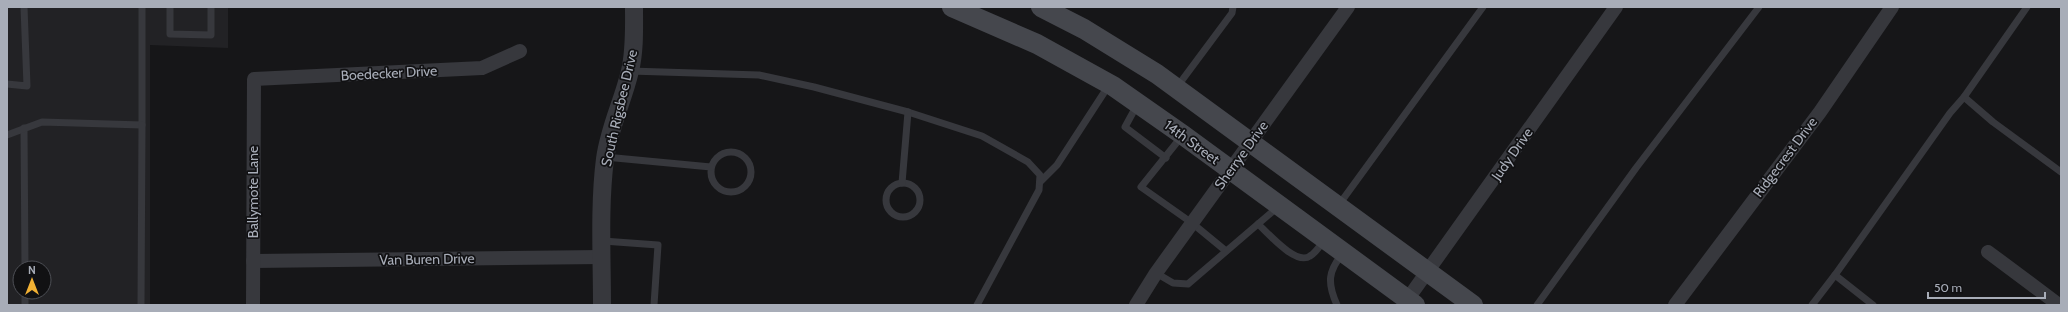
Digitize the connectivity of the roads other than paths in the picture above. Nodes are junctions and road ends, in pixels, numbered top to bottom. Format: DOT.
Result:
graph roads {
  1 [pos="24,7"];
  2 [pos="142,7"];
  3 [pos="170,7"];
  4 [pos="211,7"];
  5 [pos="634,7"];
  6 [pos="952,7"];
  7 [pos="1041,7"];
  8 [pos="1233,7"];
  9 [pos="1348,7"];
  10 [pos="1483,7"];
  11 [pos="1616,7"];
  12 [pos="1759,7"];
  13 [pos="1892,7"];
  14 [pos="2026,7"];
  15 [pos="520,51"];
  16 [pos="630,71"];
  17 [pos="254,79"];
  18 [pos="7,84"];
  19 [pos="1109,84"];
  20 [pos="1176,88"];
  21 [pos="1964,97"];
  22 [pos="1138,103"];
  23 [pos="908,112"];
  24 [pos="142,125"];
  25 [pos="24,128"];
  26 [pos="7,135"];
  27 [pos="1183,135"];
  28 [pos="1251,142"];
  29 [pos="605,158"];
  30 [pos="1166,158"];
  31 [pos="711,167"];
  32 [pos="1231,170"];
  33 [pos="2061,172"];
  34 [pos="1040,182"];
  35 [pos="902,183"];
  36 [pos="1279,206"];
  37 [pos="1338,206"];
  38 [pos="1192,223"];
  39 [pos="1258,224"];
  40 [pos="1325,239"];
  41 [pos="602,249"];
  42 [pos="1226,251"];
  43 [pos="1988,252"];
  44 [pos="1344,253"];
  45 [pos="25,260"];
  46 [pos="253,261"];
  47 [pos="1428,272"];
  48 [pos="1156,273"];
  49 [pos="1835,275"];
  50 [pos="1411,302"];
  51 [pos="141,305"];
  52 [pos="253,305"];
  53 [pos="602,305"];
  54 [pos="654,305"];
  55 [pos="977,305"];
  56 [pos="1136,305"];
  57 [pos="1337,305"];
  58 [pos="1474,305"];
  59 [pos="1537,305"];
  60 [pos="1675,305"];
  61 [pos="1812,305"];
  62 [pos="1873,305"];
  63 [pos="2059,305"];
  1 -- 18 [label="lane"];
  2 -- 24 [label="lane"];
  3 -- 4 [label="lane"];
  5 -- 16 [label="street, South Rigsbee Drive"];
  6 -- 19 [label="main road, 14th Street"];
  7 -- 20 [label="main road"];
  8 -- 20 [label="lane"];
  9 -- 28 [label="street, Sherrye Drive"];
  10 -- 37 [label="lane"];
  11 -- 47 [label="street, Judy Drive"];
  12 -- 59 [label="lane"];
  13 -- 60 [label="street, Ridgecrest Drive"];
  14 -- 21 [label="lane"];
  15 -- 17 [label="street, Boedecker Drive"];
  16 -- 23 [label="lane"];
  16 -- 29 [label="street, South Rigsbee Drive"];
  17 -- 46 [label="street, Ballymote Lane"];
  19 -- 22 [label="main road, 14th Street"];
  19 -- 34 [label="lane"];
  20 -- 28 [label="main road"];
  21 -- 33 [label="lane"];
  21 -- 49 [label="lane"];
  22 -- 27 [label="main road, 14th Street"];
  22 -- 30 [label="lane"];
  23 -- 34 [label="lane"];
  23 -- 35 [label="lane"];
  24 -- 25 [label="lane"];
  24 -- 51 [label="lane"];
  25 -- 26 [label="lane"];
  25 -- 45 [label="lane"];
  27 -- 30 [label="lane"];
  27 -- 32 [label="main road, 14th Street"];
  28 -- 32 [label="street, Sherrye Drive"];
  28 -- 37 [label="main road"];
  29 -- 31 [label="lane"];
  29 -- 41 [label="street, South Rigsbee Drive"];
  30 -- 38 [label="lane"];
  31 -- 31 [label="lane"];
  32 -- 36 [label="main road, 14th Street"];
  32 -- 38 [label="street, Sherrye Drive"];
  34 -- 55 [label="lane"];
  35 -- 35 [label="lane"];
  36 -- 39 [label="lane"];
  36 -- 40 [label="main road, 14th Street"];
  37 -- 47 [label="main road"];
  38 -- 42 [label="lane"];
  38 -- 48 [label="street, Sherrye Drive"];
  39 -- 40 [label="lane"];
  39 -- 42 [label="lane"];
  40 -- 44 [label="main road, 14th Street"];
  41 -- 46 [label="street, Van Buren Drive"];
  41 -- 53 [label="street, South Rigsbee Drive"];
  41 -- 54 [label="lane"];
  42 -- 48 [label="lane"];
  43 -- 63 [label="street"];
  44 -- 50 [label="main road, 14th Street"];
  44 -- 57 [label="lane"];
  46 -- 52 [label="street, Ballymote Lane"];
  47 -- 50 [label="street, Judy Drive"];
  47 -- 58 [label="main road"];
  48 -- 56 [label="street, Sherrye Drive"];
  49 -- 61 [label="lane"];
  49 -- 62 [label="lane"];
}
